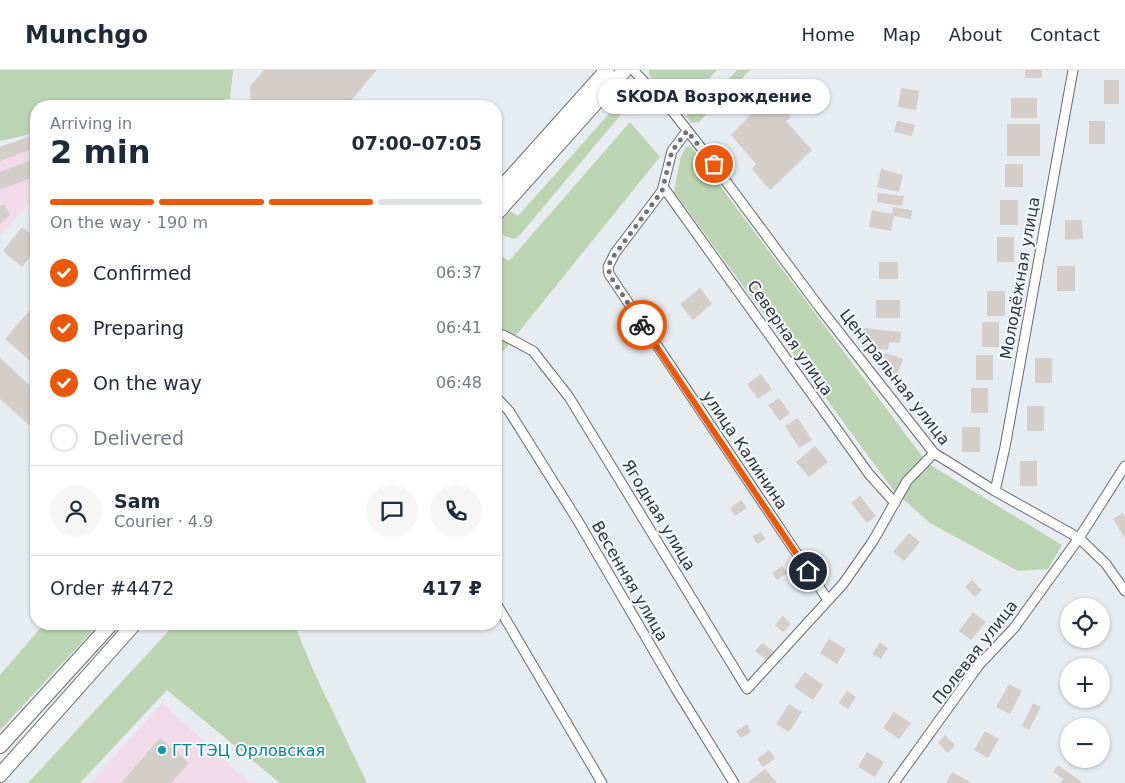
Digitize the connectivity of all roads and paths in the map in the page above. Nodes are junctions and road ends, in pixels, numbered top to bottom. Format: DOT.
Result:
graph roads {
  1 [pos="607,70"];
  2 [pos="625,70"];
  3 [pos="632,70"];
  4 [pos="1073,70"];
  5 [pos="687,131"];
  6 [pos="502,187"];
  7 [pos="663,190"];
  8 [pos="502,207"];
  9 [pos="502,335"];
  10 [pos="502,403"];
  11 [pos="934,454"];
  12 [pos="1125,466"];
  13 [pos="994,491"];
  14 [pos="896,503"];
  15 [pos="1079,538"];
  16 [pos="1125,591"];
  17 [pos="828,600"];
  18 [pos="502,613"];
  19 [pos="106,630"];
  20 [pos="129,630"];
  21 [pos="0,746"];
  22 [pos="0,775"];
  23 [pos="602,783"];
  24 [pos="734,783"];
  25 [pos="894,783"];
  1 -- 6 [label="main road"];
  2 -- 8 [label="main road"];
  3 -- 5 [label="street, Центральная улица"];
  4 -- 13 [label="street, Молодёжная улица"];
  5 -- 7 [label="street"];
  5 -- 11 [label="street, Центральная улица"];
  7 -- 14 [label="street, Северная улица"];
  7 -- 17 [label="street, улица Калинина"];
  9 -- 17 [label="street, Ягодная улица"];
  10 -- 24 [label="street, Весенняя улица"];
  11 -- 13 [label="street, Центральная улица"];
  11 -- 14 [label="street"];
  12 -- 15 [label="street, Полевая улица"];
  13 -- 15 [label="street, Центральная улица"];
  14 -- 17 [label="street"];
  15 -- 16 [label="street, Центральная улица"];
  15 -- 25 [label="street, Полевая улица"];
  18 -- 23 [label="street"];
  19 -- 21 [label="main road"];
  20 -- 22 [label="main road"];
}
